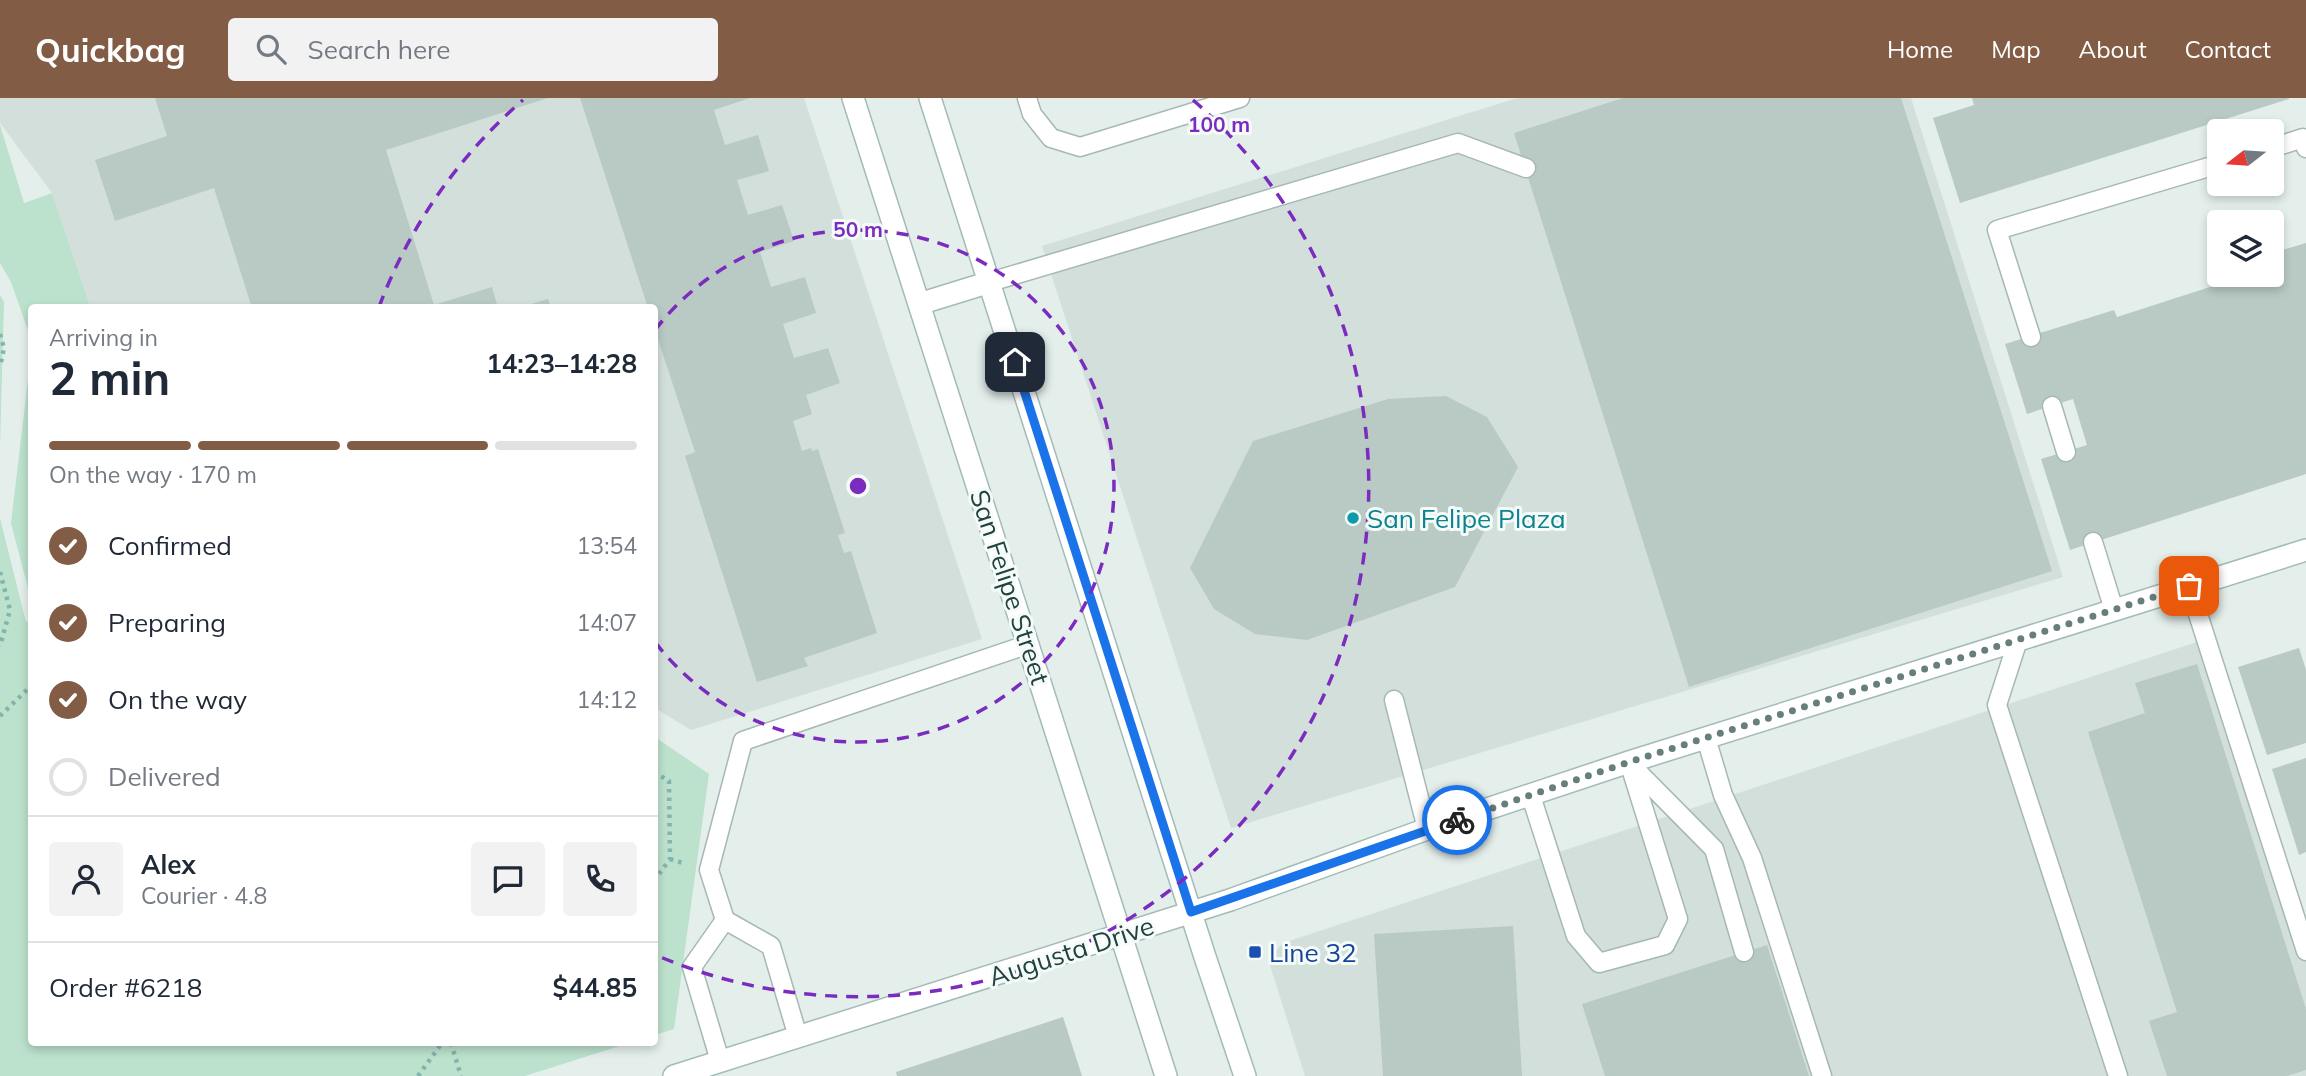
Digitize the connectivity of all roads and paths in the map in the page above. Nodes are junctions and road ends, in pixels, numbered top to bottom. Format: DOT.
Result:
graph roads {
  1 [pos="853,98"];
  2 [pos="930,98"];
  3 [pos="1027,98"];
  4 [pos="1236,99"];
  5 [pos="2284,144"];
  6 [pos="2306,148"];
  7 [pos="1526,168"];
  8 [pos="2207,168"];
  9 [pos="990,282"];
  10 [pos="919,304"];
  11 [pos="0,334"];
  12 [pos="2031,337"];
  13 [pos="0,367"];
  14 [pos="2052,405"];
  15 [pos="2066,452"];
  16 [pos="2093,542"];
  17 [pos="2306,550"];
  18 [pos="0,572"];
  19 [pos="2189,586"];
  20 [pos="2114,610"];
  21 [pos="2018,640"];
  22 [pos="1028,644"];
  23 [pos="0,646"];
  24 [pos="28,689"];
  25 [pos="1394,700"];
  26 [pos="0,716"];
  27 [pos="1706,738"];
  28 [pos="1629,762"];
  29 [pos="658,774"];
  30 [pos="1531,796"];
  31 [pos="1427,829"];
  32 [pos="658,876"];
  33 [pos="1191,912"];
  34 [pos="725,920"];
  35 [pos="1122,934"];
  36 [pos="2306,951"];
  37 [pos="1744,952"];
  38 [pos="798,1037"];
  39 [pos="440,1046"];
  40 [pos="452,1046"];
  41 [pos="720,1061"];
  42 [pos="418,1076"];
  43 [pos="461,1076"];
  44 [pos="674,1076"];
  45 [pos="1166,1076"];
  46 [pos="1245,1076"];
  47 [pos="1822,1076"];
  48 [pos="2118,1076"];
  1 -- 10 [label="main road, San Felipe Street"];
  2 -- 9 [label="main road"];
  3 -- 4 [label="lane"];
  5 -- 6 [label="lane"];
  7 -- 9 [label="lane"];
  8 -- 12 [label="lane"];
  9 -- 10 [label="main road"];
  9 -- 33 [label="main road"];
  10 -- 22 [label="main road, San Felipe Street"];
  11 -- 13 [label="path"];
  14 -- 15 [label="lane"];
  16 -- 20 [label="lane"];
  17 -- 19 [label="main road, Augusta Drive"];
  18 -- 23 [label="path"];
  19 -- 20 [label="main road, Augusta Drive"];
  19 -- 36 [label="lane"];
  20 -- 21 [label="main road, Augusta Drive"];
  21 -- 27 [label="main road, Augusta Drive"];
  21 -- 48 [label="lane"];
  22 -- 34 [label="lane"];
  22 -- 35 [label="main road, San Felipe Street"];
  24 -- 26 [label="path"];
  25 -- 31 [label="lane"];
  27 -- 28 [label="main road, Augusta Drive"];
  27 -- 47 [label="lane"];
  28 -- 30 [label="main road, Augusta Drive"];
  28 -- 30 [label="lane"];
  28 -- 37 [label="lane"];
  29 -- 32 [label="path"];
  30 -- 31 [label="main road, Augusta Drive"];
  31 -- 33 [label="main road, Augusta Drive"];
  33 -- 35 [label="main road, Augusta Drive"];
  33 -- 46 [label="main road"];
  34 -- 38 [label="lane"];
  34 -- 41 [label="lane"];
  35 -- 38 [label="main road, Augusta Drive"];
  35 -- 45 [label="main road, San Felipe Street"];
  38 -- 41 [label="main road, Augusta Drive"];
  39 -- 42 [label="path"];
  40 -- 43 [label="path"];
  41 -- 44 [label="main road, Augusta Drive"];
}
